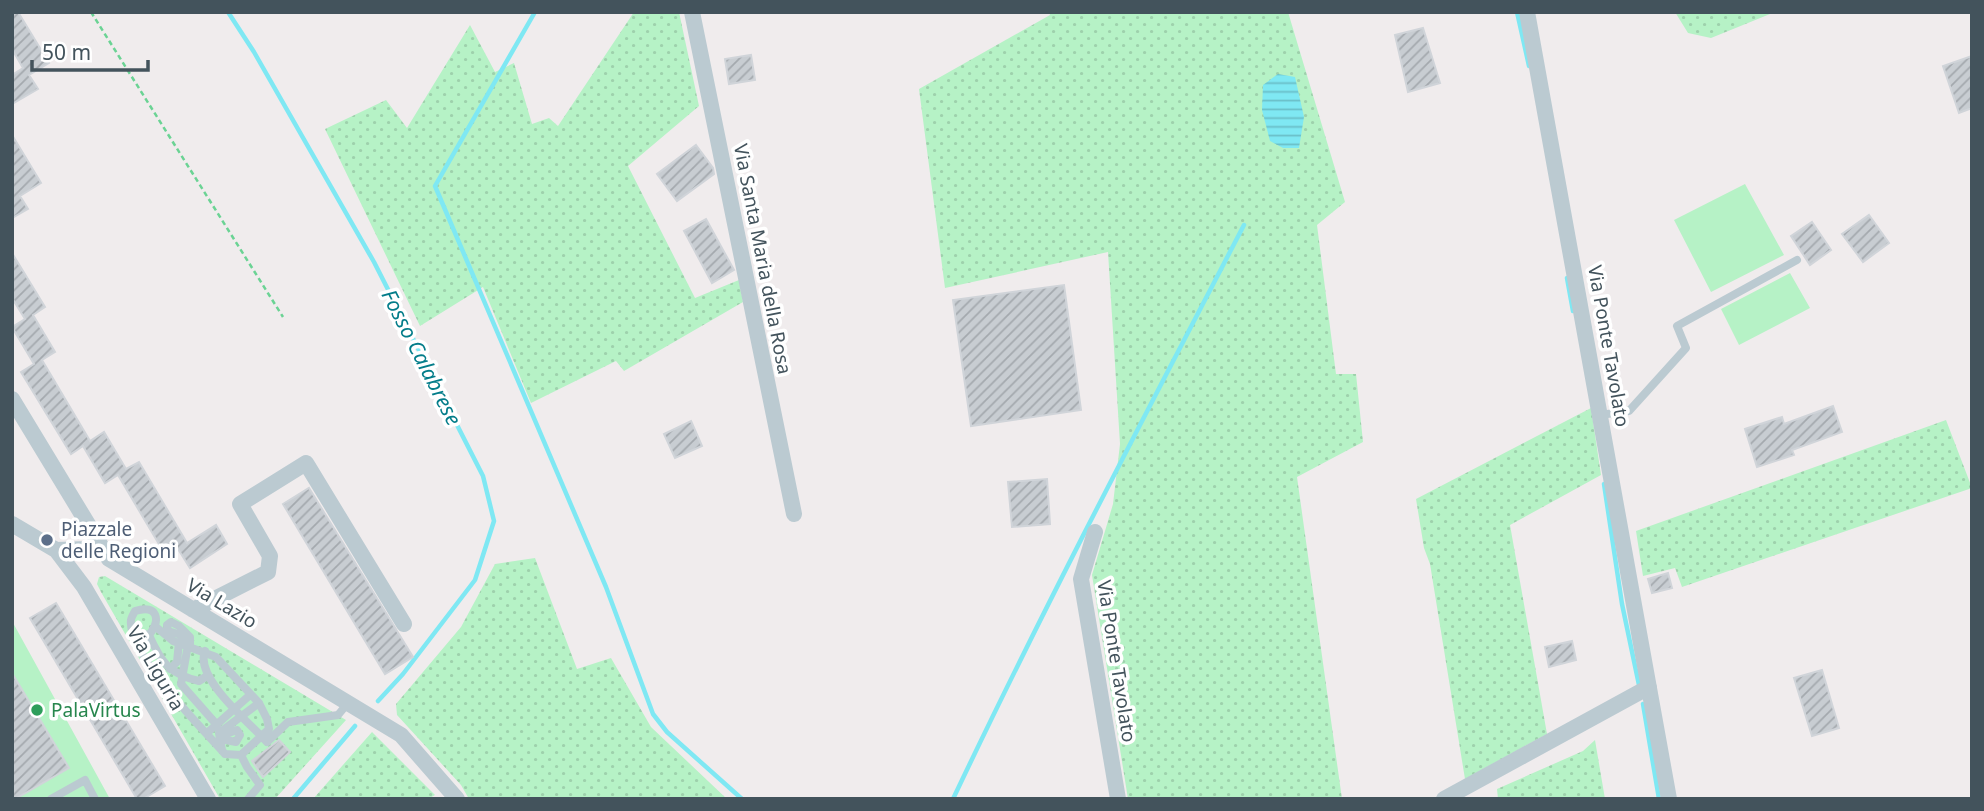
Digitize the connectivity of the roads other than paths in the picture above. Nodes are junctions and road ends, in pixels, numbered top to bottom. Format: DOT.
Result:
graph roads {
  1 [pos="692,12"];
  2 [pos="1527,12"];
  3 [pos="1797,260"];
  4 [pos="12,398"];
  5 [pos="1600,415"];
  6 [pos="794,514"];
  7 [pos="12,524"];
  8 [pos="1095,532"];
  9 [pos="93,545"];
  10 [pos="60,556"];
  11 [pos="193,610"];
  12 [pos="404,624"];
  13 [pos="132,632"];
  14 [pos="150,633"];
  15 [pos="183,644"];
  16 [pos="139,649"];
  17 [pos="205,651"];
  18 [pos="170,669"];
  19 [pos="207,676"];
  20 [pos="183,677"];
  21 [pos="1649,687"];
  22 [pos="250,695"];
  23 [pos="259,703"];
  24 [pos="348,703"];
  25 [pos="237,712"];
  26 [pos="220,730"];
  27 [pos="207,733"];
  28 [pos="261,736"];
  29 [pos="222,750"];
  30 [pos="242,755"];
  31 [pos="51,799"];
  32 [pos="95,799"];
  33 [pos="208,799"];
  34 [pos="248,799"];
  35 [pos="457,799"];
  36 [pos="1118,799"];
  37 [pos="1444,799"];
  38 [pos="1669,799"];
  1 -- 6 [label="street, Via Santa Maria della Rosa"];
  2 -- 5 [label="street, Via Ponte Tavolato"];
  3 -- 5 [label="lane"];
  4 -- 9 [label="street, Via Lazio"];
  5 -- 21 [label="street, Via Ponte Tavolato"];
  7 -- 10 [label="street"];
  8 -- 36 [label="street, Via Ponte Tavolato"];
  9 -- 10 [label="street"];
  9 -- 11 [label="street, Via Lazio"];
  10 -- 33 [label="street, Via Liguria"];
  11 -- 12 [label="street"];
  11 -- 24 [label="street, Via Lazio"];
  13 -- 14 [label="lane"];
  13 -- 14 [label="lane"];
  13 -- 16 [label="lane"];
  14 -- 15 [label="lane"];
  14 -- 16 [label="lane"];
  14 -- 18 [label="lane"];
  15 -- 17 [label="lane"];
  15 -- 18 [label="lane"];
  15 -- 20 [label="lane"];
  16 -- 27 [label="lane"];
  17 -- 19 [label="lane"];
  17 -- 22 [label="lane"];
  18 -- 20 [label="lane"];
  19 -- 20 [label="lane"];
  19 -- 25 [label="lane"];
  20 -- 26 [label="lane"];
  21 -- 37 [label="street"];
  21 -- 38 [label="street, Via Ponte Tavolato"];
  22 -- 23 [label="lane"];
  22 -- 25 [label="lane"];
  23 -- 25 [label="lane"];
  23 -- 28 [label="lane"];
  24 -- 28 [label="lane"];
  24 -- 35 [label="street, Via Lazio"];
  25 -- 26 [label="lane"];
  25 -- 28 [label="lane"];
  26 -- 27 [label="lane"];
  26 -- 29 [label="lane"];
  27 -- 29 [label="lane"];
  28 -- 30 [label="lane"];
  29 -- 30 [label="lane"];
  30 -- 34 [label="lane"];
  31 -- 32 [label="lane"];
}
